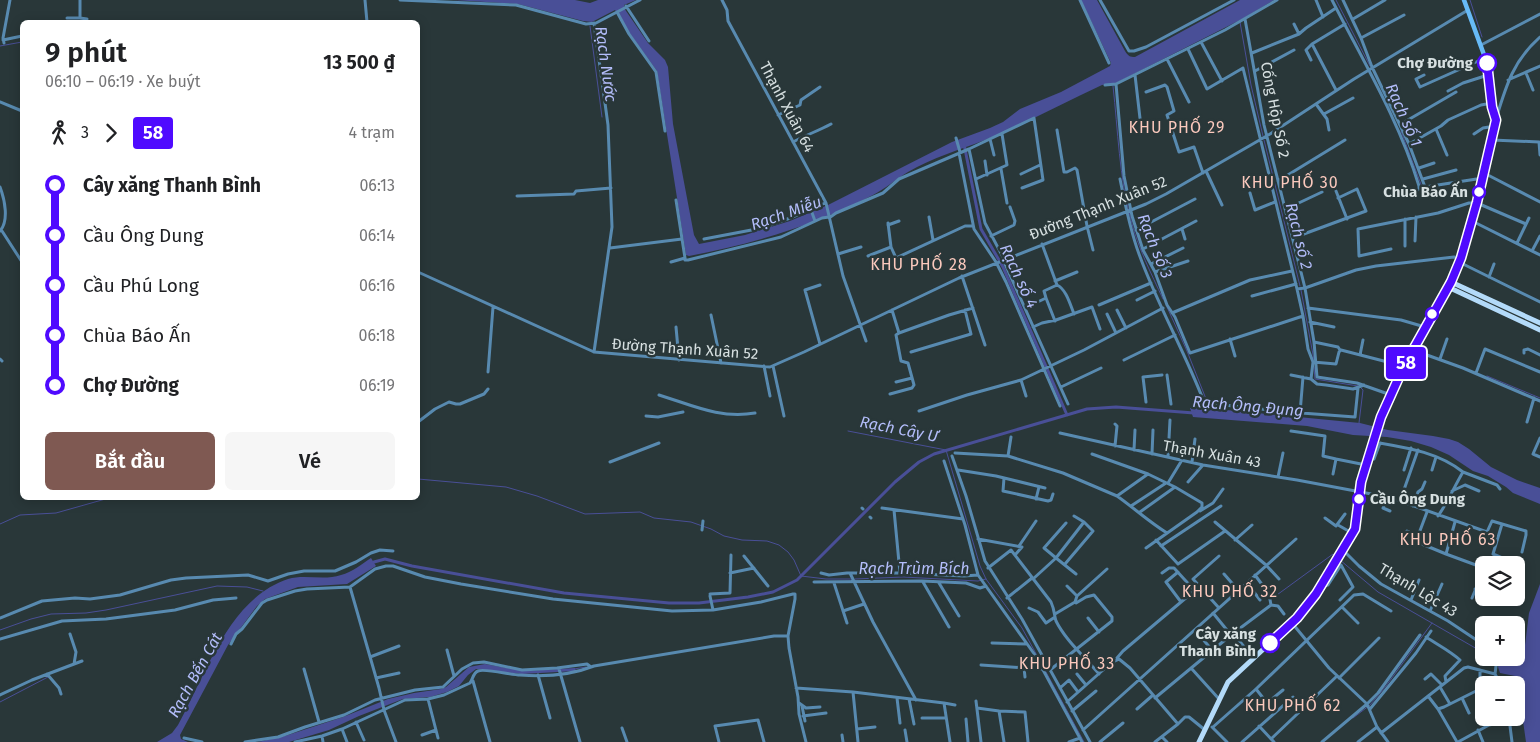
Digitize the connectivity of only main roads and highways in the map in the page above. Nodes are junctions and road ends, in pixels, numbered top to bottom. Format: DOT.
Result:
graph roads {
  1 [pos="1449,285"];
  2 [pos="1540,323"];
  3 [pos="1540,330"];
  4 [pos="1199,742"];
  1 -- 2 [label="main road"];
  1 -- 3 [label="main road"];
  1 -- 4 [label="main road"];
}
